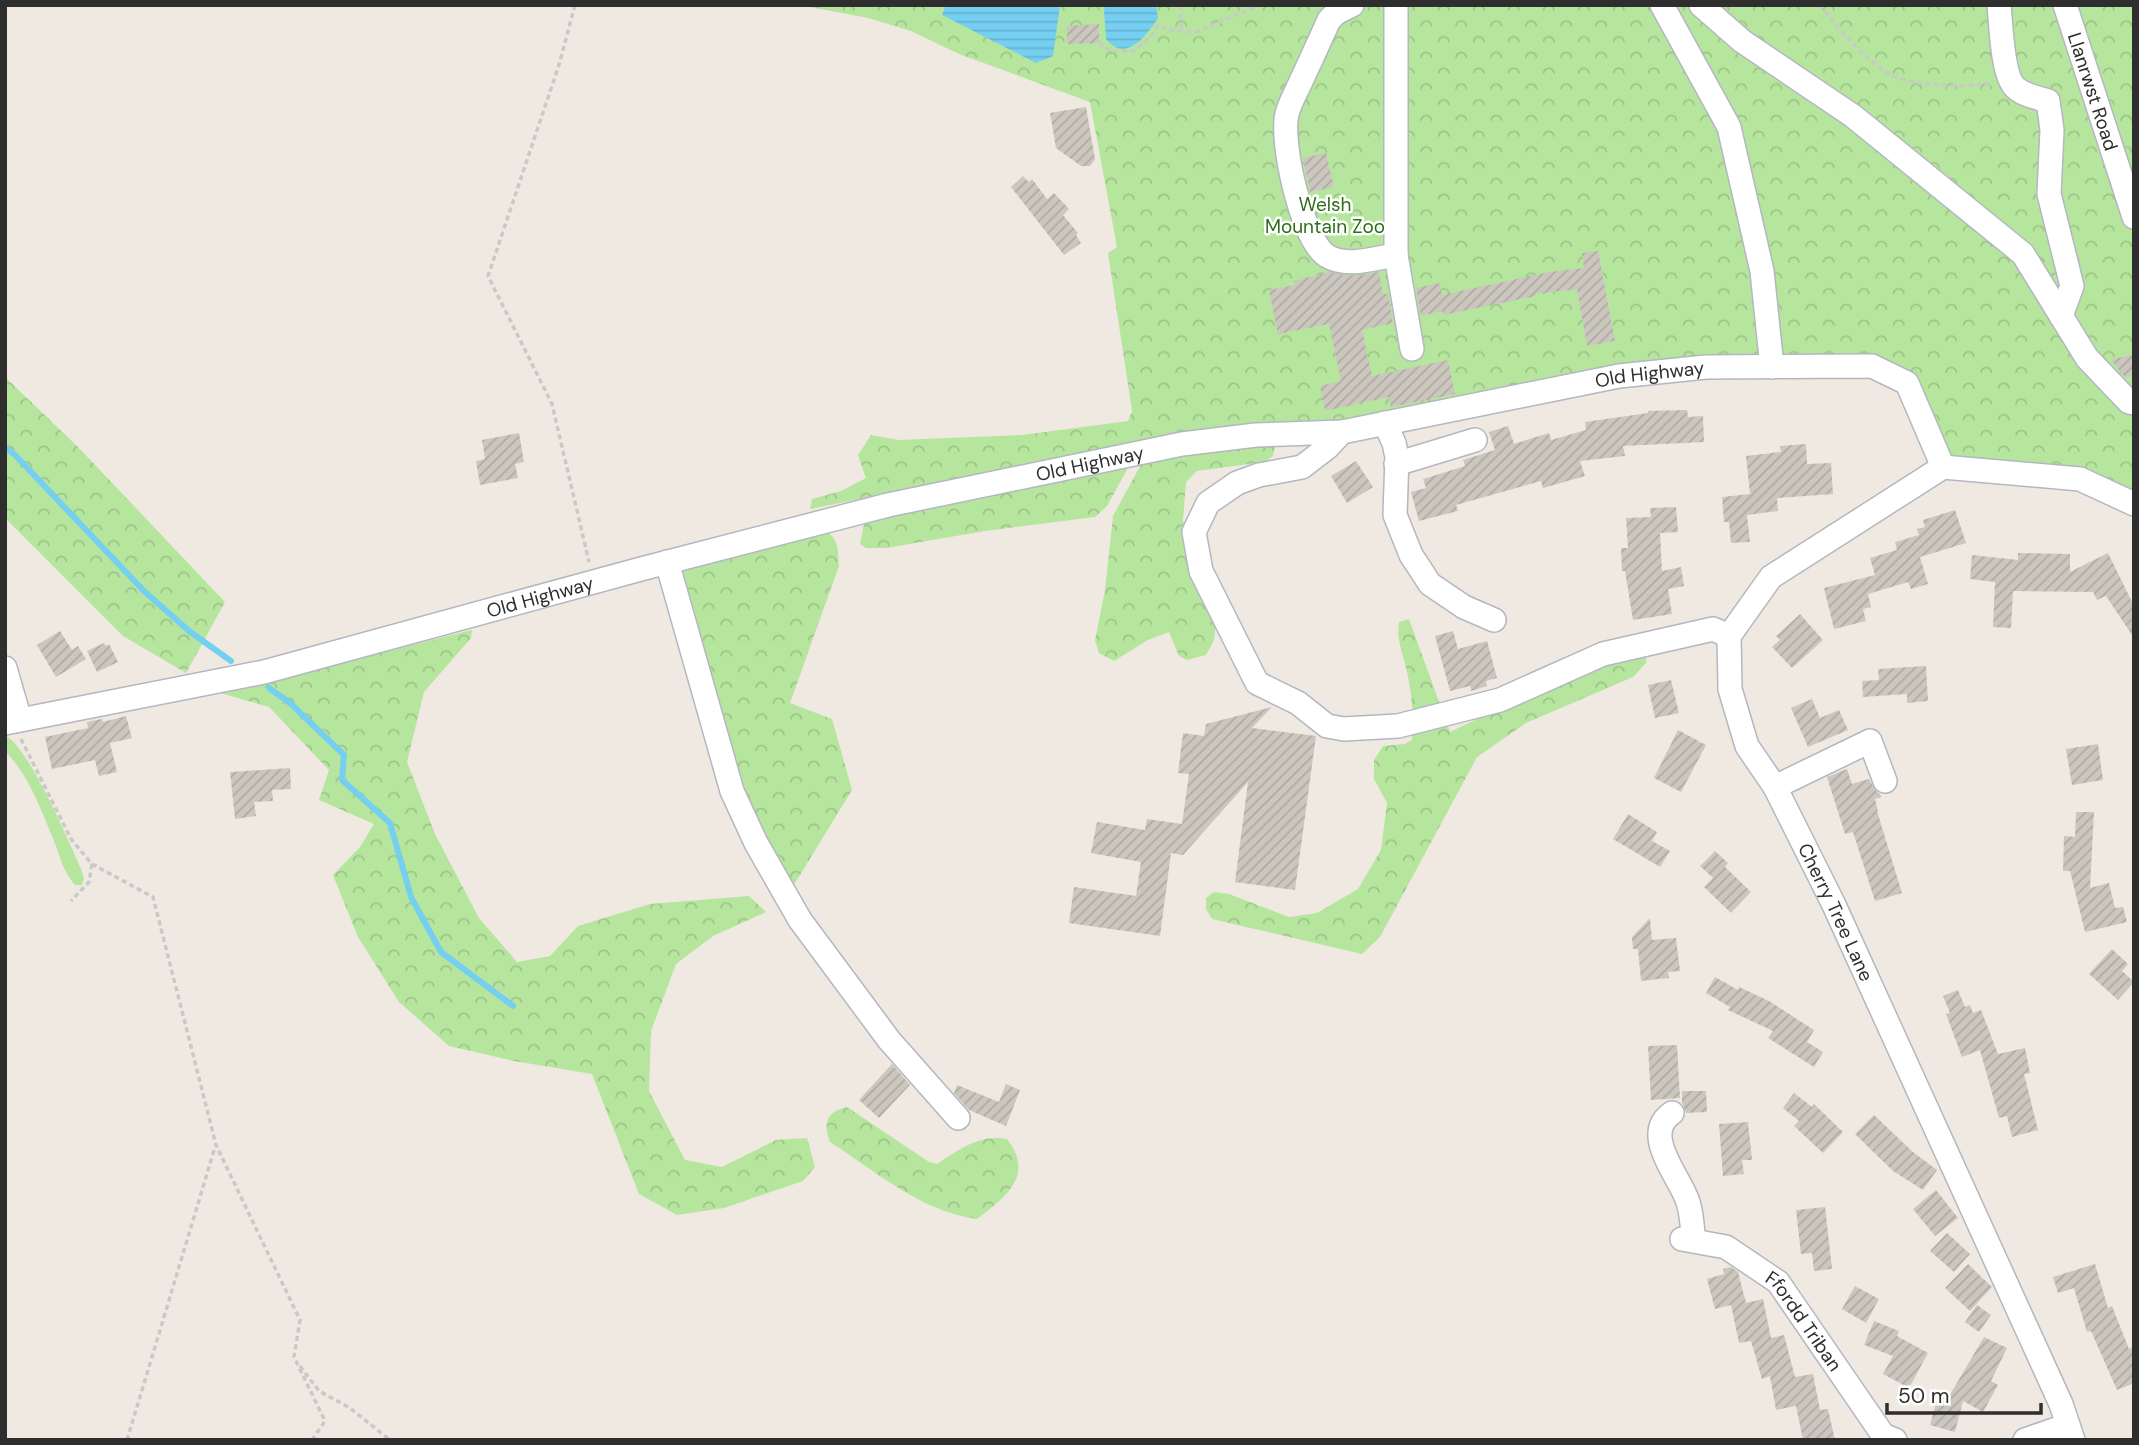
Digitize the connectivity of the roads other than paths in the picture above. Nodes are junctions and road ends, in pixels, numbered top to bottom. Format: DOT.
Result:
graph roads {
  1 [pos="1352,5"];
  2 [pos="1396,5"];
  3 [pos="1662,5"];
  4 [pos="1701,5"];
  5 [pos="1999,5"];
  6 [pos="2065,5"];
  7 [pos="2134,218"];
  8 [pos="1396,255"];
  9 [pos="2061,316"];
  10 [pos="1412,349"];
  11 [pos="1772,367"];
  12 [pos="2134,403"];
  13 [pos="1385,423"];
  14 [pos="1342,432"];
  15 [pos="1475,440"];
  16 [pos="1396,464"];
  17 [pos="1943,467"];
  18 [pos="2134,503"];
  19 [pos="667,562"];
  20 [pos="1494,620"];
  21 [pos="1729,636"];
  22 [pos="5,668"];
  23 [pos="13,721"];
  24 [pos="1885,781"];
  25 [pos="1774,787"];
  26 [pos="1672,1113"];
  27 [pos="958,1118"];
  28 [pos="2071,1433"];
  29 [pos="1895,1440"];
  30 [pos="2025,1440"];
  1 -- 8 [label="street"];
  2 -- 8 [label="street"];
  3 -- 11 [label="street"];
  4 -- 9 [label="street"];
  5 -- 9 [label="street"];
  6 -- 7 [label="street, Llanrwst Road"];
  8 -- 10 [label="street"];
  9 -- 12 [label="street"];
  11 -- 13 [label="street, Old Highway"];
  11 -- 17 [label="street, Old Highway"];
  13 -- 14 [label="street, Old Highway"];
  13 -- 16 [label="street"];
  14 -- 19 [label="street, Old Highway"];
  14 -- 21 [label="street"];
  15 -- 16 [label="street"];
  16 -- 20 [label="street"];
  17 -- 18 [label="street"];
  17 -- 21 [label="street"];
  19 -- 23 [label="street, Old Highway"];
  19 -- 27 [label="street"];
  21 -- 25 [label="street, Cherry Tree Lane"];
  22 -- 23 [label="street"];
  24 -- 25 [label="street"];
  25 -- 28 [label="street, Cherry Tree Lane"];
  26 -- 29 [label="street, Ffordd Triban"];
  28 -- 30 [label="street"];
}
